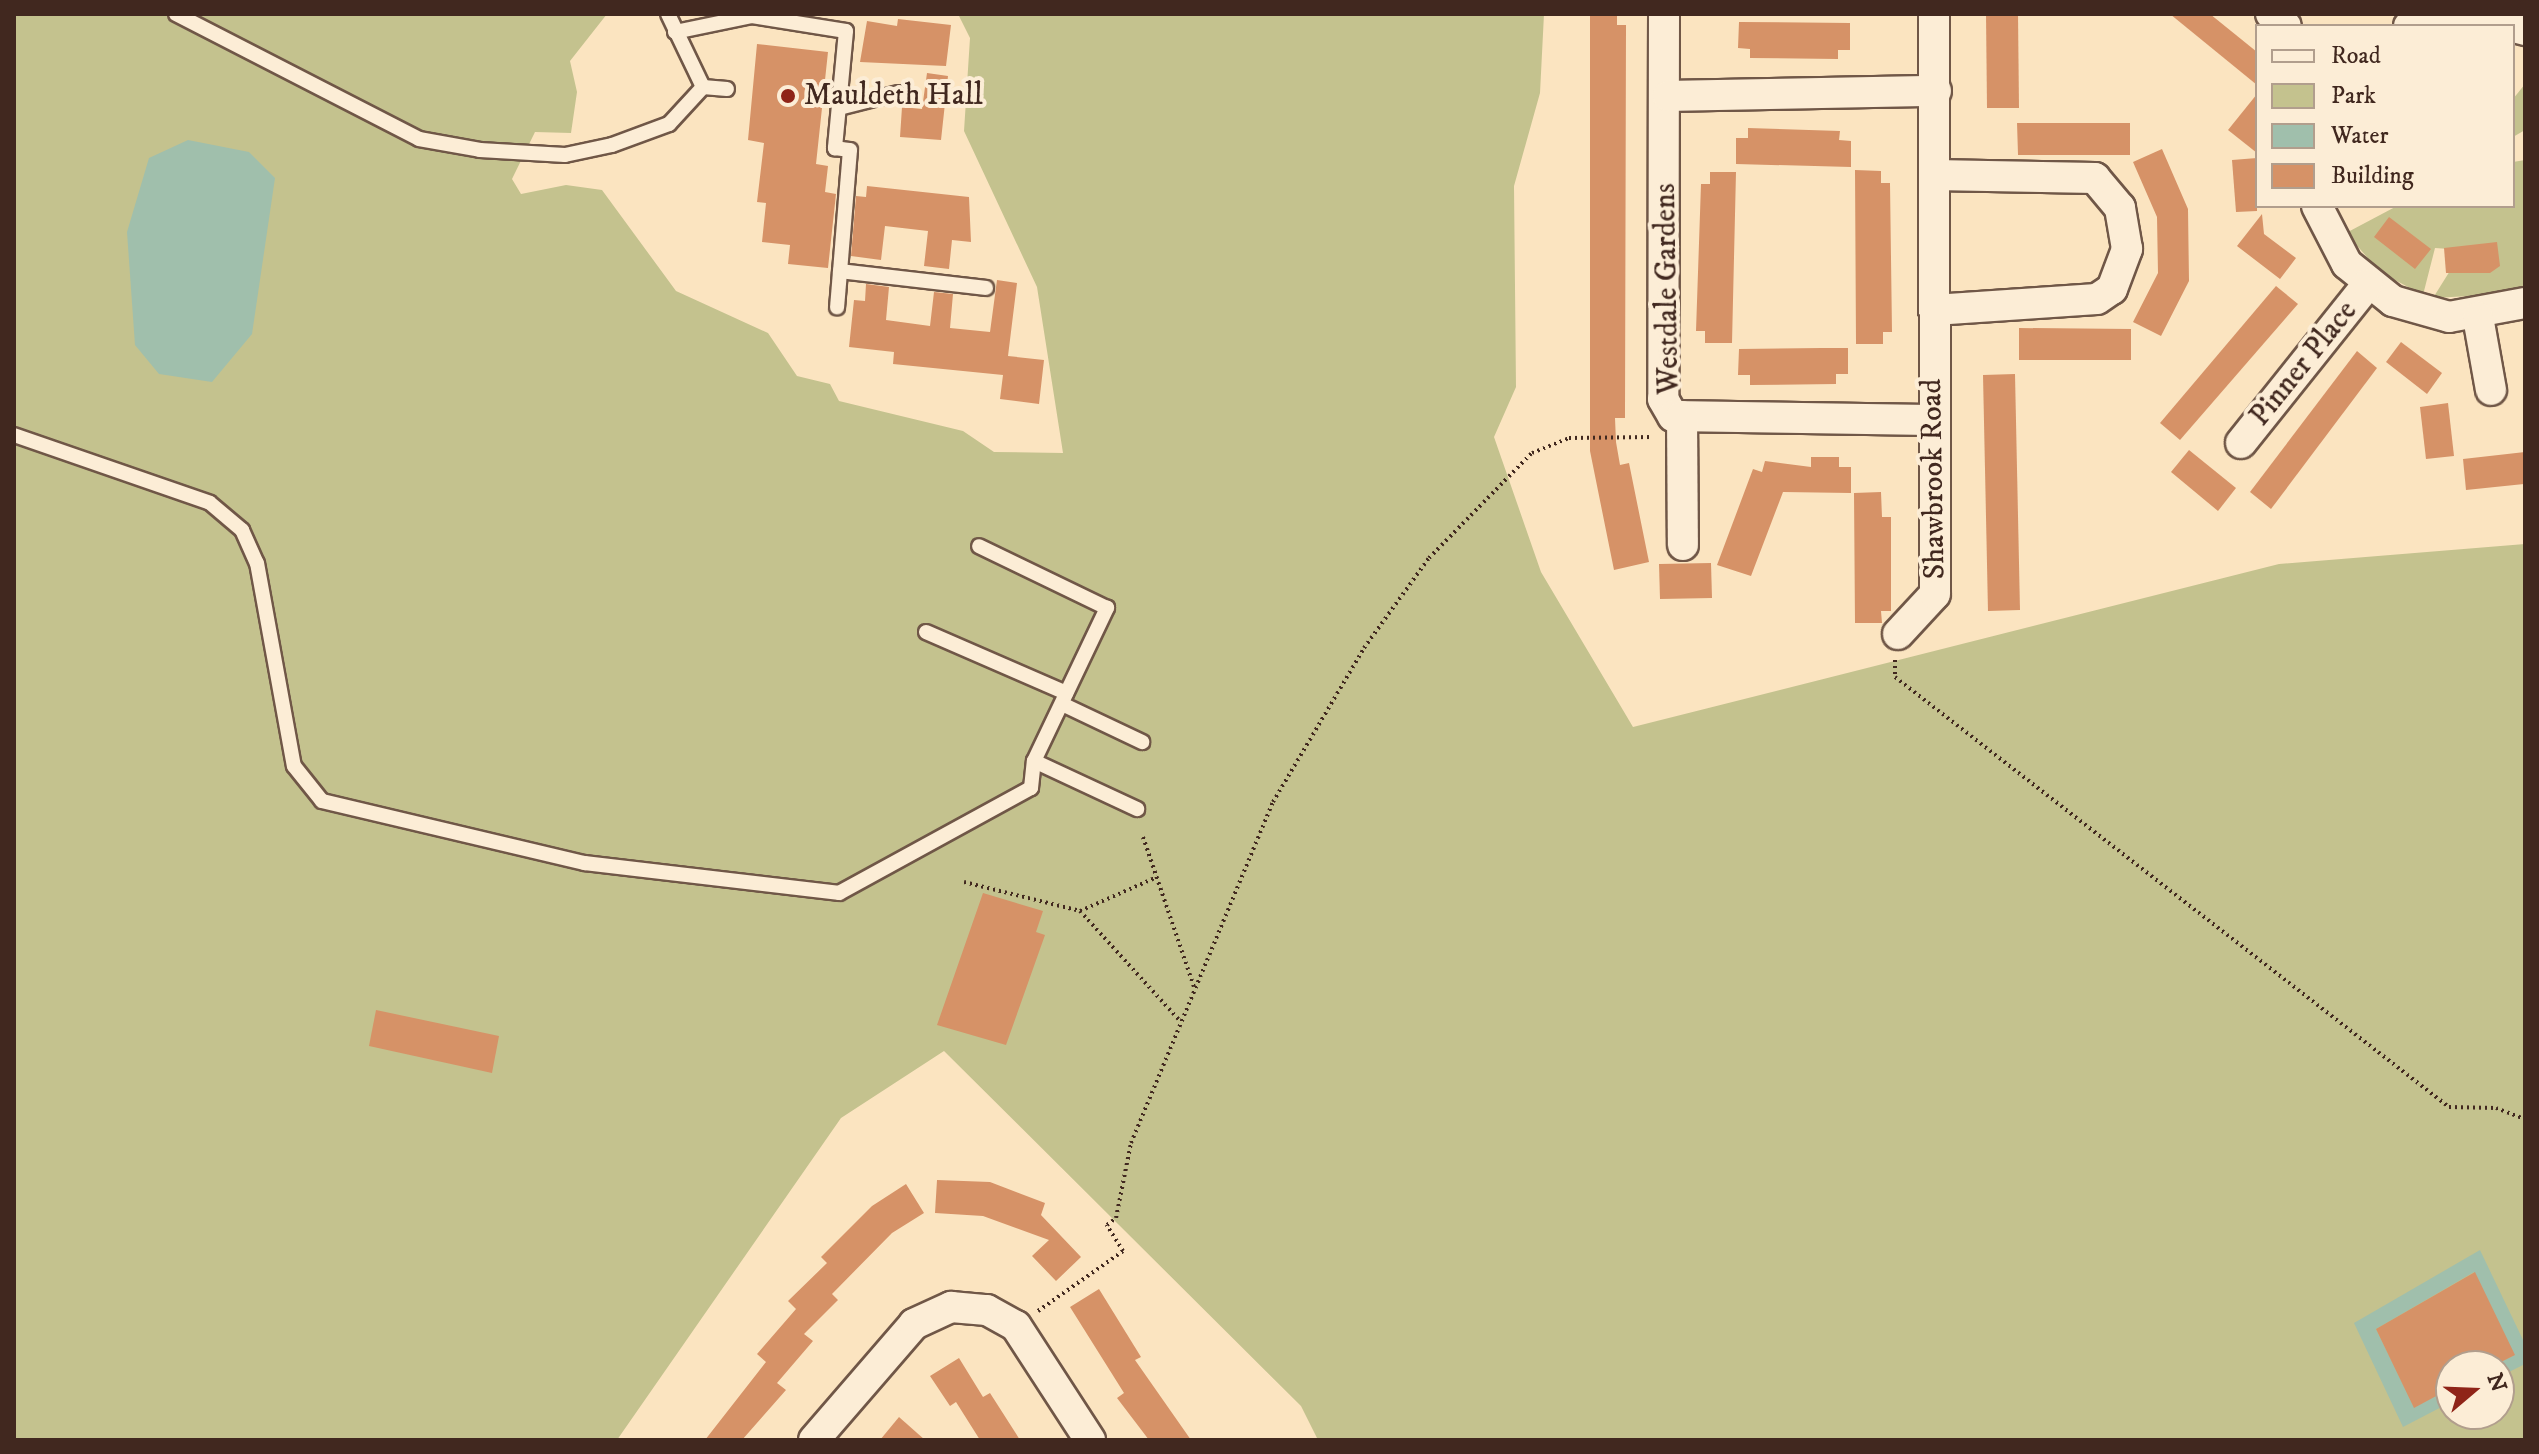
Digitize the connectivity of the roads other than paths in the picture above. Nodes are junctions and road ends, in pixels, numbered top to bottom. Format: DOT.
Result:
graph roads {
  1 [pos="176,14"];
  2 [pos="668,14"];
  3 [pos="1664,14"];
  4 [pos="1934,14"];
  5 [pos="2447,15"];
  6 [pos="2416,24"];
  7 [pos="2494,24"];
  8 [pos="675,32"];
  9 [pos="703,87"];
  10 [pos="727,89"];
  11 [pos="1936,91"];
  12 [pos="898,93"];
  13 [pos="1668,96"];
  14 [pos="839,108"];
  15 [pos="1934,175"];
  16 [pos="2318,208"];
  17 [pos="840,271"];
  18 [pos="2368,284"];
  19 [pos="986,288"];
  20 [pos="2525,303"];
  21 [pos="837,307"];
  22 [pos="1934,310"];
  23 [pos="2478,317"];
  24 [pos="2491,390"];
  25 [pos="1677,416"];
  26 [pos="1931,420"];
  27 [pos="14,435"];
  28 [pos="2241,443"];
  29 [pos="1683,545"];
  30 [pos="979,546"];
  31 [pos="926,632"];
  32 [pos="1898,634"];
  33 [pos="1064,698"];
  34 [pos="1142,742"];
  35 [pos="1034,761"];
  36 [pos="1137,809"];
  37 [pos="814,1440"];
  38 [pos="1090,1440"];
  1 -- 9 [label="lane"];
  2 -- 8 [label="lane"];
  3 -- 13 [label="street, Westdale Gardens"];
  4 -- 11 [label="street, Shawbrook Road"];
  5 -- 6 [label="street"];
  5 -- 7 [label="street"];
  8 -- 9 [label="lane"];
  8 -- 14 [label="lane"];
  9 -- 10 [label="lane"];
  11 -- 13 [label="street"];
  11 -- 15 [label="street, Shawbrook Road"];
  12 -- 14 [label="lane"];
  13 -- 25 [label="street, Westdale Gardens"];
  14 -- 17 [label="lane"];
  15 -- 22 [label="street, Shawbrook Road"];
  15 -- 22 [label="street"];
  16 -- 18 [label="street"];
  17 -- 19 [label="lane"];
  17 -- 21 [label="lane"];
  18 -- 23 [label="street"];
  18 -- 28 [label="street, Pinner Place"];
  20 -- 23 [label="street"];
  22 -- 26 [label="street, Shawbrook Road"];
  23 -- 24 [label="street"];
  25 -- 26 [label="street, Westdale Gardens"];
  25 -- 29 [label="street"];
  26 -- 32 [label="street, Shawbrook Road"];
  27 -- 35 [label="lane"];
  30 -- 33 [label="lane"];
  31 -- 33 [label="lane"];
  33 -- 34 [label="lane"];
  33 -- 35 [label="lane"];
  35 -- 36 [label="lane"];
  37 -- 38 [label="street"];
}
